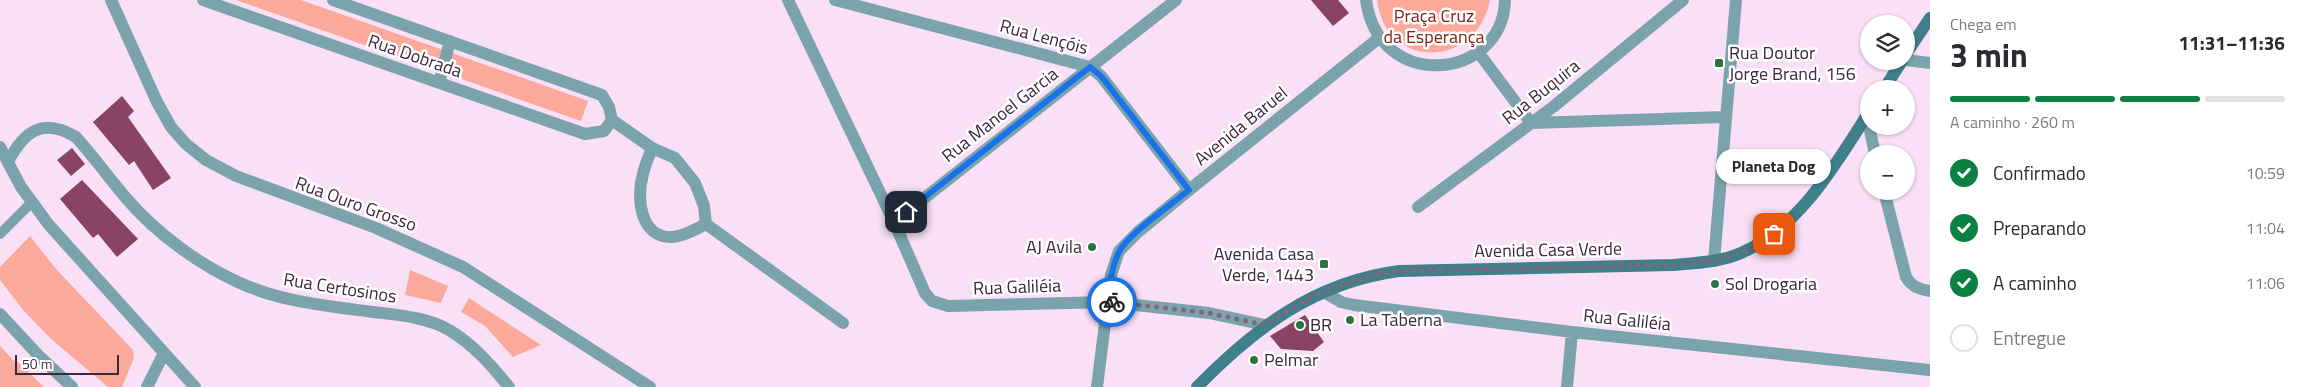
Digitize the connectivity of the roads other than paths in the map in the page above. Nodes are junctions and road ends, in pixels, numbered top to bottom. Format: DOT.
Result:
graph roads {
  1 [pos="111,0"];
  2 [pos="203,0"];
  3 [pos="333,0"];
  4 [pos="788,0"];
  5 [pos="835,0"];
  6 [pos="1176,0"];
  7 [pos="1366,0"];
  8 [pos="1505,0"];
  9 [pos="1683,0"];
  10 [pos="1736,0"];
  11 [pos="1930,18"];
  12 [pos="1379,38"];
  13 [pos="1915,40"];
  14 [pos="450,41"];
  15 [pos="1478,52"];
  16 [pos="1915,61"];
  17 [pos="1930,63"];
  18 [pos="1090,67"];
  19 [pos="439,83"];
  20 [pos="1725,117"];
  21 [pos="612,120"];
  22 [pos="1531,123"];
  23 [pos="1860,130"];
  24 [pos="0,147"];
  25 [pos="652,148"];
  26 [pos="8,162"];
  27 [pos="1189,190"];
  28 [pos="1886,200"];
  29 [pos="32,202"];
  30 [pos="1418,207"];
  31 [pos="894,222"];
  32 [pos="706,224"];
  33 [pos="0,234"];
  34 [pos="1714,261"];
  35 [pos="1930,290"];
  36 [pos="1324,292"];
  37 [pos="1108,302"];
  38 [pos="0,314"];
  39 [pos="843,323"];
  40 [pos="1265,325"];
  41 [pos="1572,332"];
  42 [pos="164,352"];
  43 [pos="1930,370"];
  44 [pos="72,387"];
  45 [pos="147,387"];
  46 [pos="196,387"];
  47 [pos="509,387"];
  48 [pos="650,387"];
  49 [pos="1097,387"];
  50 [pos="1197,387"];
  51 [pos="1567,387"];
  1 -- 48 [label="street, Rua Ouro Grosso"];
  2 -- 19 [label="street, Rua Dobrada"];
  3 -- 14 [label="street, Rua Dobrada"];
  4 -- 31 [label="street"];
  5 -- 18 [label="street, Rua Lençóis"];
  6 -- 18 [label="street, Rua Manoel Garcia"];
  7 -- 12 [label="street"];
  8 -- 15 [label="street"];
  9 -- 22 [label="street, Rua Buquira"];
  10 -- 20 [label="street"];
  11 -- 13 [label="main road"];
  12 -- 15 [label="street"];
  12 -- 27 [label="street, Avenida Baruel"];
  14 -- 19 [label="street"];
  14 -- 21 [label="street, Rua Dobrada"];
  15 -- 22 [label="street"];
  16 -- 17 [label="street"];
  18 -- 27 [label="street, Rua Lençóis"];
  18 -- 31 [label="street, Rua Manoel Garcia"];
  19 -- 21 [label="street, Rua Dobrada"];
  20 -- 22 [label="street"];
  20 -- 34 [label="street"];
  21 -- 25 [label="street"];
  22 -- 30 [label="street, Rua Buquira"];
  23 -- 34 [label="main road, Avenida Casa Verde"];
  24 -- 26 [label="street"];
  25 -- 32 [label="street"];
  25 -- 32 [label="street"];
  26 -- 29 [label="street"];
  26 -- 47 [label="street, Rua Certosinos"];
  27 -- 37 [label="street, Avenida Baruel"];
  28 -- 35 [label="street"];
  29 -- 33 [label="street"];
  29 -- 42 [label="street"];
  31 -- 37 [label="street, Rua Galiléia"];
  32 -- 39 [label="street"];
  34 -- 36 [label="main road, Avenida Casa Verde"];
  36 -- 40 [label="main road, Avenida Casa Verde"];
  36 -- 41 [label="street, Rua Galiléia"];
  37 -- 40 [label="street, Rua Galiléia"];
  37 -- 49 [label="street, Avenida Baruel"];
  38 -- 44 [label="street"];
  40 -- 50 [label="main road, Avenida Casa Verde"];
  41 -- 43 [label="street, Rua Galiléia"];
  41 -- 51 [label="street"];
  42 -- 45 [label="street"];
  42 -- 46 [label="street"];
}
